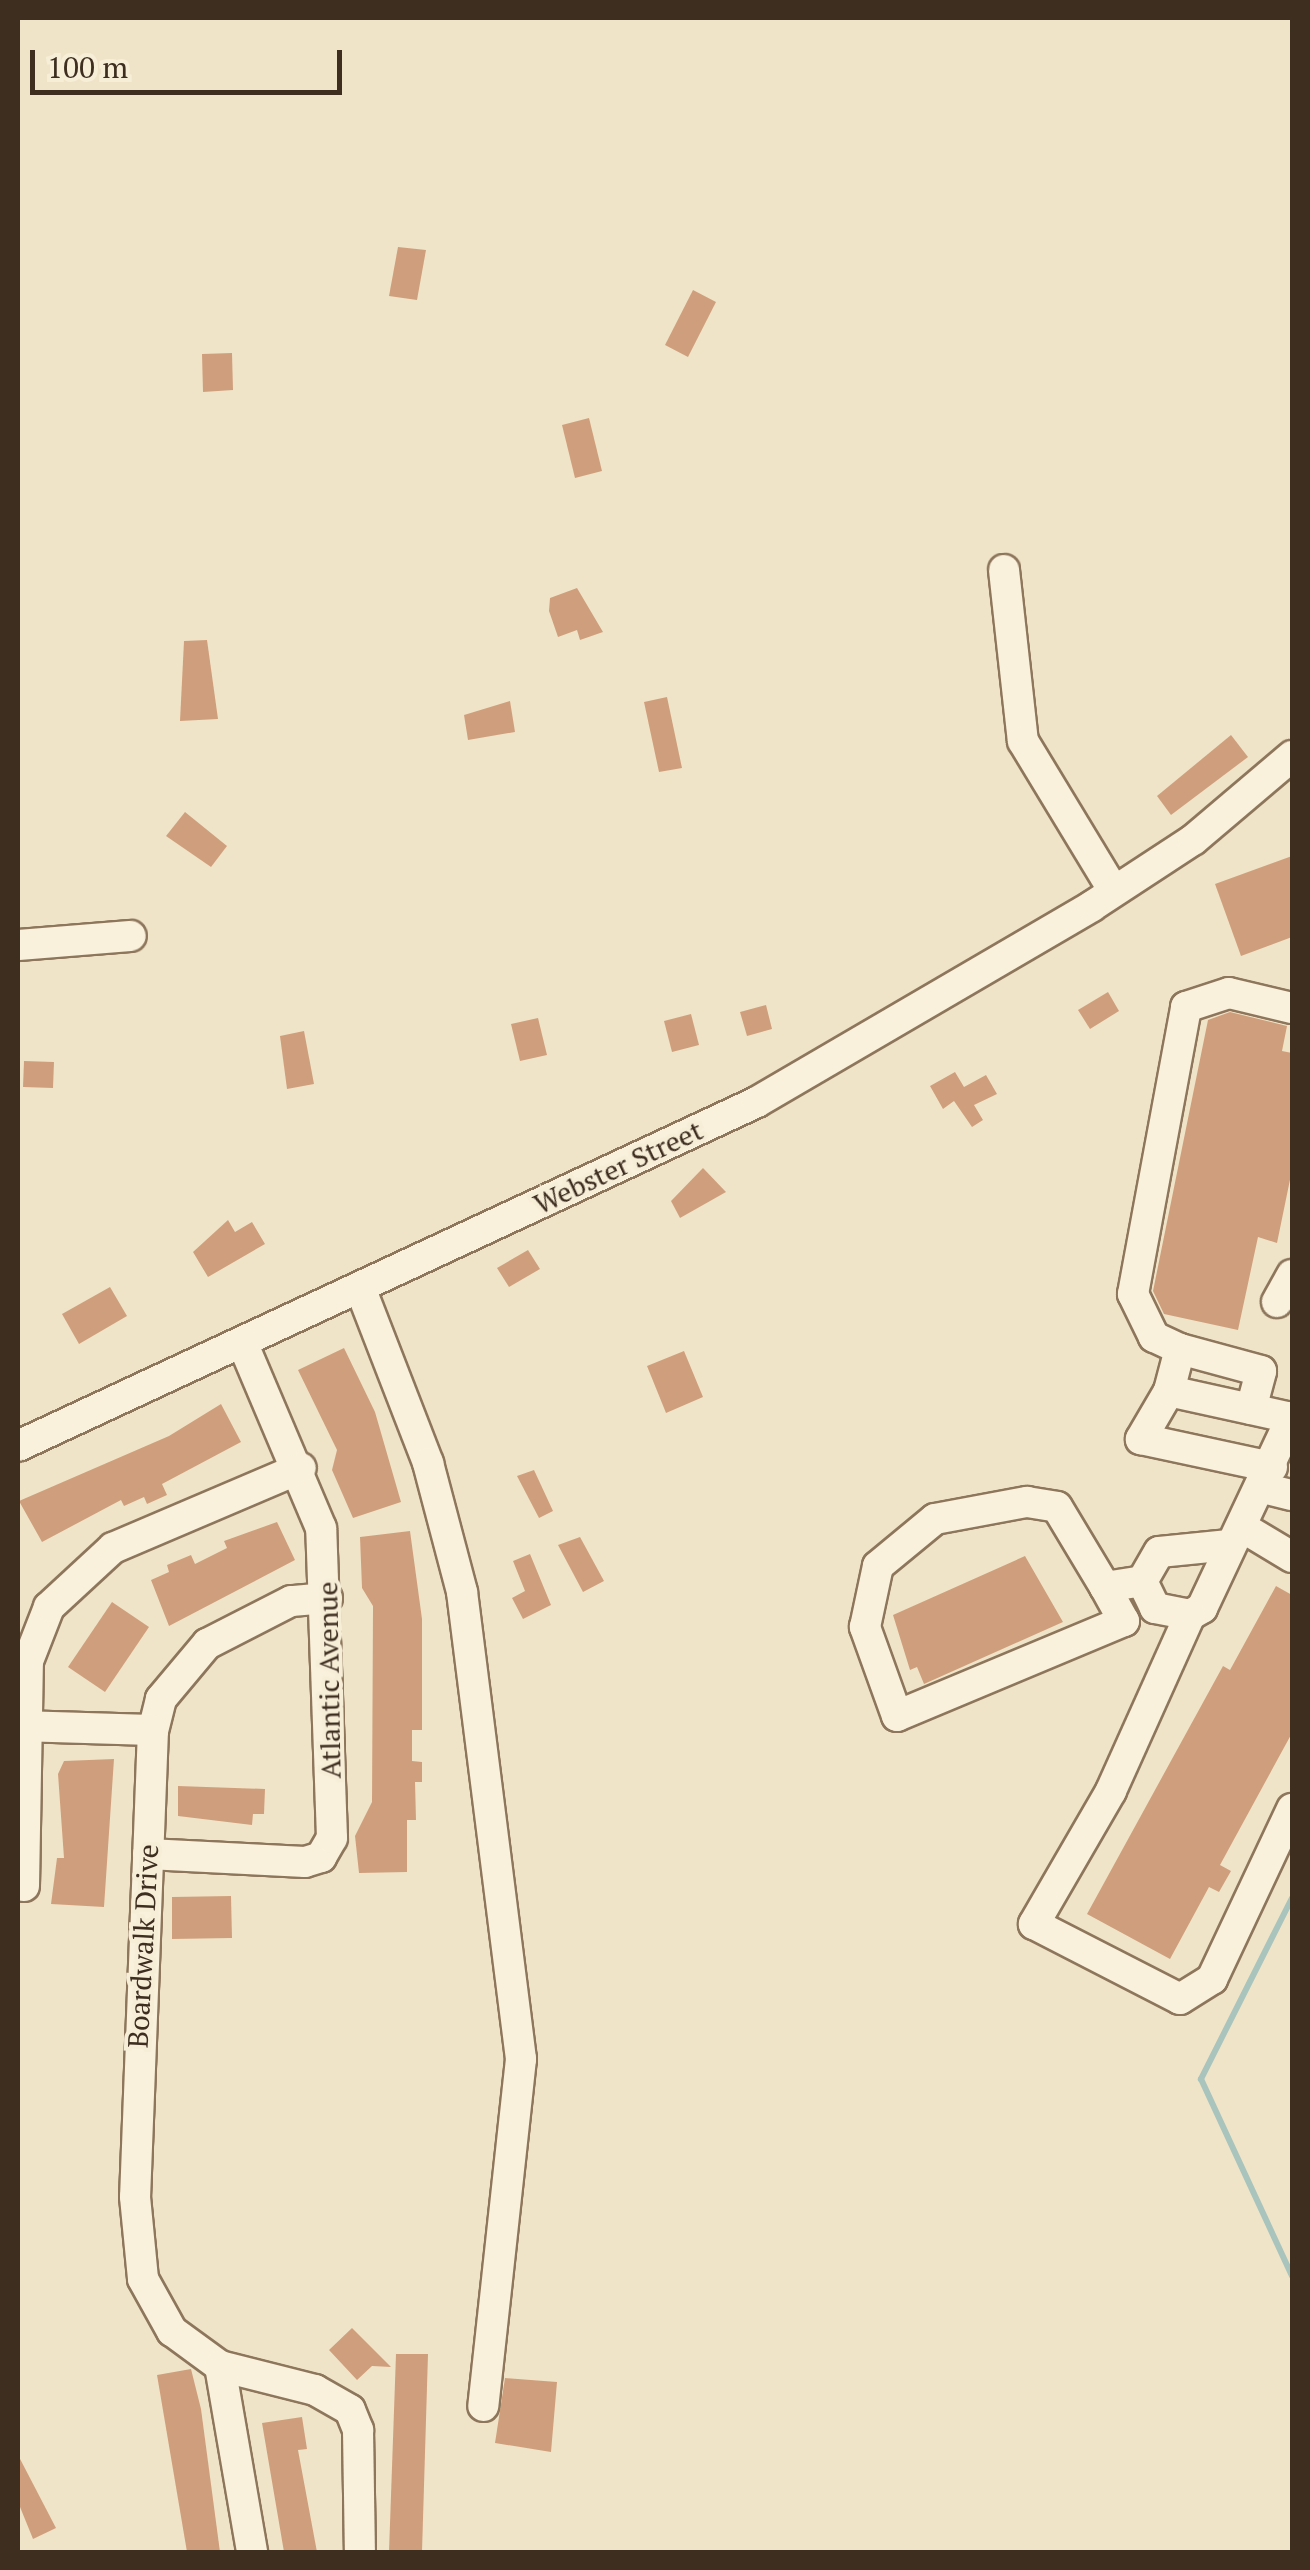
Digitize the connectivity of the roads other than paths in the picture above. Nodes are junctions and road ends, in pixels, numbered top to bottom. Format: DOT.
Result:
graph roads {
  1 [pos="1004,570"];
  2 [pos="1292,758"];
  3 [pos="1114,891"];
  4 [pos="132,936"];
  5 [pos="18,944"];
  6 [pos="1292,1008"];
  7 [pos="1292,1275"];
  8 [pos="361,1290"];
  9 [pos="1277,1302"];
  10 [pos="242,1342"];
  11 [pos="1180,1348"];
  12 [pos="1169,1391"];
  13 [pos="1250,1409"];
  14 [pos="1292,1425"];
  15 [pos="18,1446"];
  16 [pos="301,1468"];
  17 [pos="1276,1483"];
  18 [pos="1236,1536"];
  19 [pos="1292,1556"];
  20 [pos="1142,1581"];
  21 [pos="1105,1587"];
  22 [pos="327,1598"];
  23 [pos="1190,1615"];
  24 [pos="22,1726"];
  25 [pos="153,1730"];
  26 [pos="1292,1809"];
  27 [pos="148,1854"];
  28 [pos="24,1886"];
  29 [pos="220,2366"];
  30 [pos="483,2406"];
  31 [pos="252,2552"];
  32 [pos="360,2552"];
  1 -- 3 [label="street"];
  2 -- 3 [label="street, Webster Street"];
  3 -- 8 [label="street, Webster Street"];
  4 -- 5 [label="street"];
  6 -- 11 [label="street"];
  7 -- 9 [label="street"];
  8 -- 10 [label="street, Webster Street"];
  8 -- 30 [label="street"];
  10 -- 15 [label="street, Webster Street"];
  10 -- 16 [label="street, Atlantic Avenue"];
  11 -- 12 [label="street"];
  11 -- 13 [label="street"];
  12 -- 13 [label="street"];
  12 -- 17 [label="street"];
  13 -- 14 [label="street"];
  14 -- 17 [label="street"];
  16 -- 22 [label="street, Atlantic Avenue"];
  16 -- 24 [label="street"];
  17 -- 18 [label="street"];
  18 -- 19 [label="street"];
  18 -- 20 [label="street"];
  18 -- 23 [label="street"];
  20 -- 21 [label="street"];
  20 -- 23 [label="street"];
  21 -- 21 [label="street"];
  22 -- 25 [label="street, Boardwalk Drive"];
  22 -- 27 [label="street, Atlantic Avenue"];
  23 -- 26 [label="street"];
  24 -- 25 [label="street"];
  24 -- 28 [label="street"];
  25 -- 27 [label="street, Boardwalk Drive"];
  27 -- 29 [label="street, Boardwalk Drive"];
  29 -- 31 [label="street"];
  29 -- 32 [label="street, Boardwalk Drive"];
}
